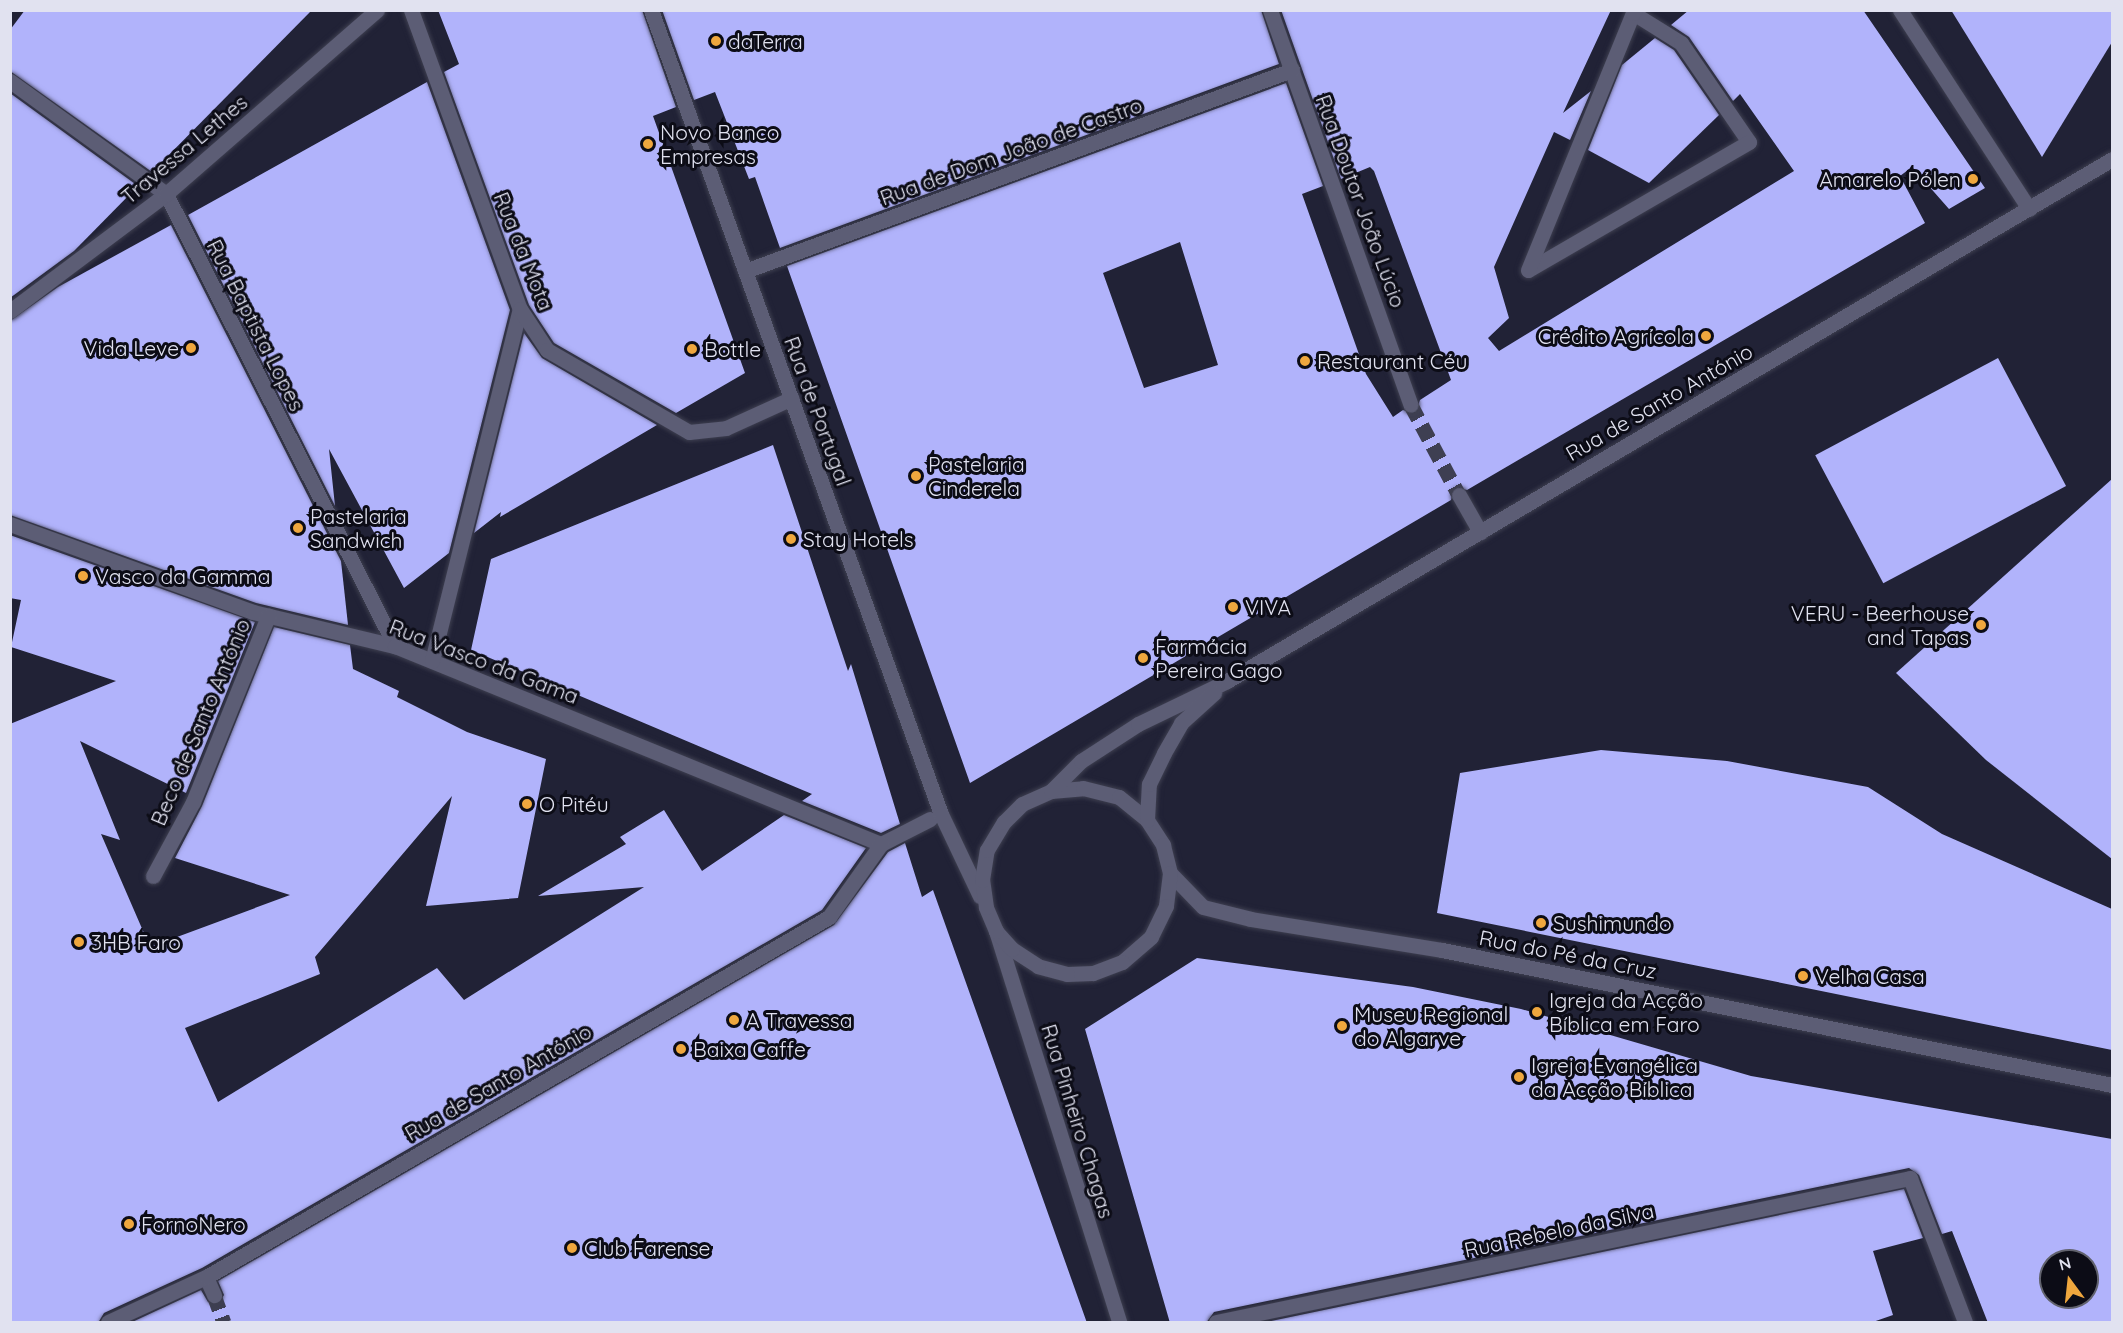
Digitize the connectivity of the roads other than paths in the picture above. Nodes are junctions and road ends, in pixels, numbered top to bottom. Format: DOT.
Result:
graph roads {
  1 [pos="377,10"];
  2 [pos="411,10"];
  3 [pos="651,10"];
  4 [pos="1270,10"];
  5 [pos="1900,10"];
  6 [pos="1634,12"];
  7 [pos="1292,70"];
  8 [pos="10,81"];
  9 [pos="2112,159"];
  10 [pos="166,194"];
  11 [pos="2029,209"];
  12 [pos="745,271"];
  13 [pos="520,309"];
  14 [pos="10,310"];
  15 [pos="792,398"];
  16 [pos="1411,405"];
  17 [pos="1459,495"];
  18 [pos="10,524"];
  19 [pos="1480,532"];
  20 [pos="268,616"];
  21 [pos="395,646"];
  22 [pos="432,661"];
  23 [pos="1227,681"];
  24 [pos="1051,790"];
  25 [pos="930,819"];
  26 [pos="1148,820"];
  27 [pos="881,844"];
  28 [pos="1170,873"];
  29 [pos="153,876"];
  30 [pos="986,907"];
  31 [pos="996,931"];
  32 [pos="2112,1086"];
  33 [pos="206,1277"];
  34 [pos="214,1295"];
  35 [pos="108,1323"];
  36 [pos="1119,1323"];
  37 [pos="1216,1323"];
  38 [pos="1965,1323"];
  1 -- 10 [label="street, Travessa Lethes"];
  2 -- 13 [label="street, Rua da Mota"];
  3 -- 12 [label="street, Rua de Portugal"];
  4 -- 7 [label="street, Rua Doutor João Lúcio"];
  5 -- 11 [label="street"];
  6 -- 6 [label="street"];
  7 -- 12 [label="street, Rua de Dom João de Castro"];
  7 -- 16 [label="street, Rua Doutor João Lúcio"];
  8 -- 10 [label="street, Rua Baptista Lopes"];
  9 -- 11 [label="street, Rua de Santo António"];
  10 -- 14 [label="street, Travessa Lethes"];
  10 -- 21 [label="street, Rua Baptista Lopes"];
  11 -- 19 [label="street, Rua de Santo António"];
  12 -- 15 [label="street, Rua de Portugal"];
  13 -- 15 [label="street, Rua da Mota"];
  13 -- 22 [label="street"];
  15 -- 30 [label="street, Rua de Portugal"];
  17 -- 19 [label="street"];
  18 -- 20 [label="street, Rua Vasco da Gama"];
  19 -- 23 [label="street, Rua de Santo António"];
  20 -- 21 [label="street, Rua Vasco da Gama"];
  20 -- 29 [label="street, Beco de Santo António"];
  21 -- 22 [label="street, Rua Vasco da Gama"];
  22 -- 27 [label="street, Rua Vasco da Gama"];
  23 -- 24 [label="street"];
  23 -- 26 [label="street"];
  24 -- 26 [label="street"];
  24 -- 30 [label="street"];
  25 -- 27 [label="street"];
  26 -- 28 [label="street"];
  27 -- 33 [label="street, Rua de Santo António"];
  28 -- 31 [label="street"];
  28 -- 32 [label="street, Rua do Pé da Cruz"];
  30 -- 31 [label="street"];
  31 -- 36 [label="street, Rua Pinheiro Chagas"];
  33 -- 34 [label="street"];
  33 -- 35 [label="street, Rua de Santo António"];
  37 -- 38 [label="street, Rua Rebelo da Silva"];
}
